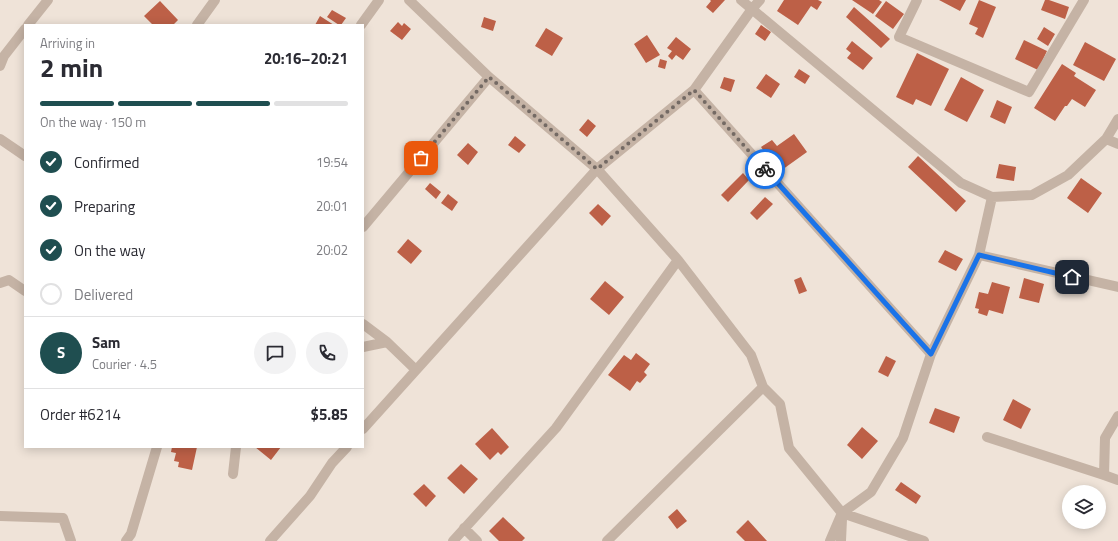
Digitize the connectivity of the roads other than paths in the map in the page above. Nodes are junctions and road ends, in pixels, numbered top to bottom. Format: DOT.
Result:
graph roads {
  1 [pos="48,0"];
  2 [pos="215,0"];
  3 [pos="379,0"];
  4 [pos="409,0"];
  5 [pos="741,0"];
  6 [pos="760,0"];
  7 [pos="917,0"];
  8 [pos="1084,0"];
  9 [pos="752,9"];
  10 [pos="29,24"];
  11 [pos="198,24"];
  12 [pos="362,24"];
  13 [pos="24,31"];
  14 [pos="0,66"];
  15 [pos="489,77"];
  16 [pos="694,90"];
  17 [pos="1118,119"];
  18 [pos="0,139"];
  19 [pos="1106,139"];
  20 [pos="1118,144"];
  21 [pos="24,155"];
  22 [pos="597,169"];
  23 [pos="992,197"];
  24 [pos="364,226"];
  25 [pos="979,255"];
  26 [pos="678,260"];
  27 [pos="0,283"];
  28 [pos="1118,287"];
  29 [pos="24,290"];
  30 [pos="364,325"];
  31 [pos="387,342"];
  32 [pos="364,347"];
  33 [pos="931,354"];
  34 [pos="416,370"];
  35 [pos="763,387"];
  36 [pos="1118,416"];
  37 [pos="364,428"];
  38 [pos="986,437"];
  39 [pos="157,448"];
  40 [pos="236,448"];
  41 [pos="345,448"];
  42 [pos="233,474"];
  43 [pos="1104,475"];
  44 [pos="1118,480"];
  45 [pos="842,513"];
  46 [pos="0,516"];
  47 [pos="464,528"];
  48 [pos="71,541"];
  49 [pos="126,541"];
  50 [pos="270,541"];
  51 [pos="453,541"];
  52 [pos="477,541"];
  53 [pos="607,541"];
  54 [pos="830,541"];
  55 [pos="841,541"];
  56 [pos="924,541"];
  1 -- 10 [label="street"];
  2 -- 11 [label="street"];
  3 -- 12 [label="street"];
  4 -- 15 [label="street"];
  5 -- 9 [label="street"];
  6 -- 9 [label="street"];
  7 -- 8 [label="street"];
  9 -- 16 [label="street"];
  9 -- 23 [label="street"];
  13 -- 14 [label="street"];
  15 -- 22 [label="street"];
  15 -- 24 [label="street"];
  16 -- 22 [label="street"];
  16 -- 33 [label="street"];
  17 -- 19 [label="street"];
  18 -- 21 [label="street"];
  19 -- 20 [label="street"];
  19 -- 23 [label="street"];
  22 -- 26 [label="street"];
  22 -- 34 [label="street"];
  23 -- 25 [label="street"];
  25 -- 28 [label="street"];
  25 -- 33 [label="street"];
  26 -- 35 [label="street"];
  26 -- 47 [label="street"];
  27 -- 29 [label="street"];
  30 -- 31 [label="street"];
  31 -- 32 [label="street"];
  31 -- 34 [label="street"];
  33 -- 45 [label="street"];
  34 -- 37 [label="street"];
  35 -- 45 [label="street"];
  35 -- 53 [label="street"];
  36 -- 43 [label="street"];
  38 -- 43 [label="street"];
  39 -- 49 [label="street"];
  40 -- 42 [label="street"];
  41 -- 50 [label="street"];
  43 -- 44 [label="street"];
  45 -- 54 [label="street"];
  45 -- 55 [label="street"];
  45 -- 56 [label="street"];
  46 -- 48 [label="street"];
  47 -- 51 [label="street"];
  47 -- 52 [label="street"];
}
